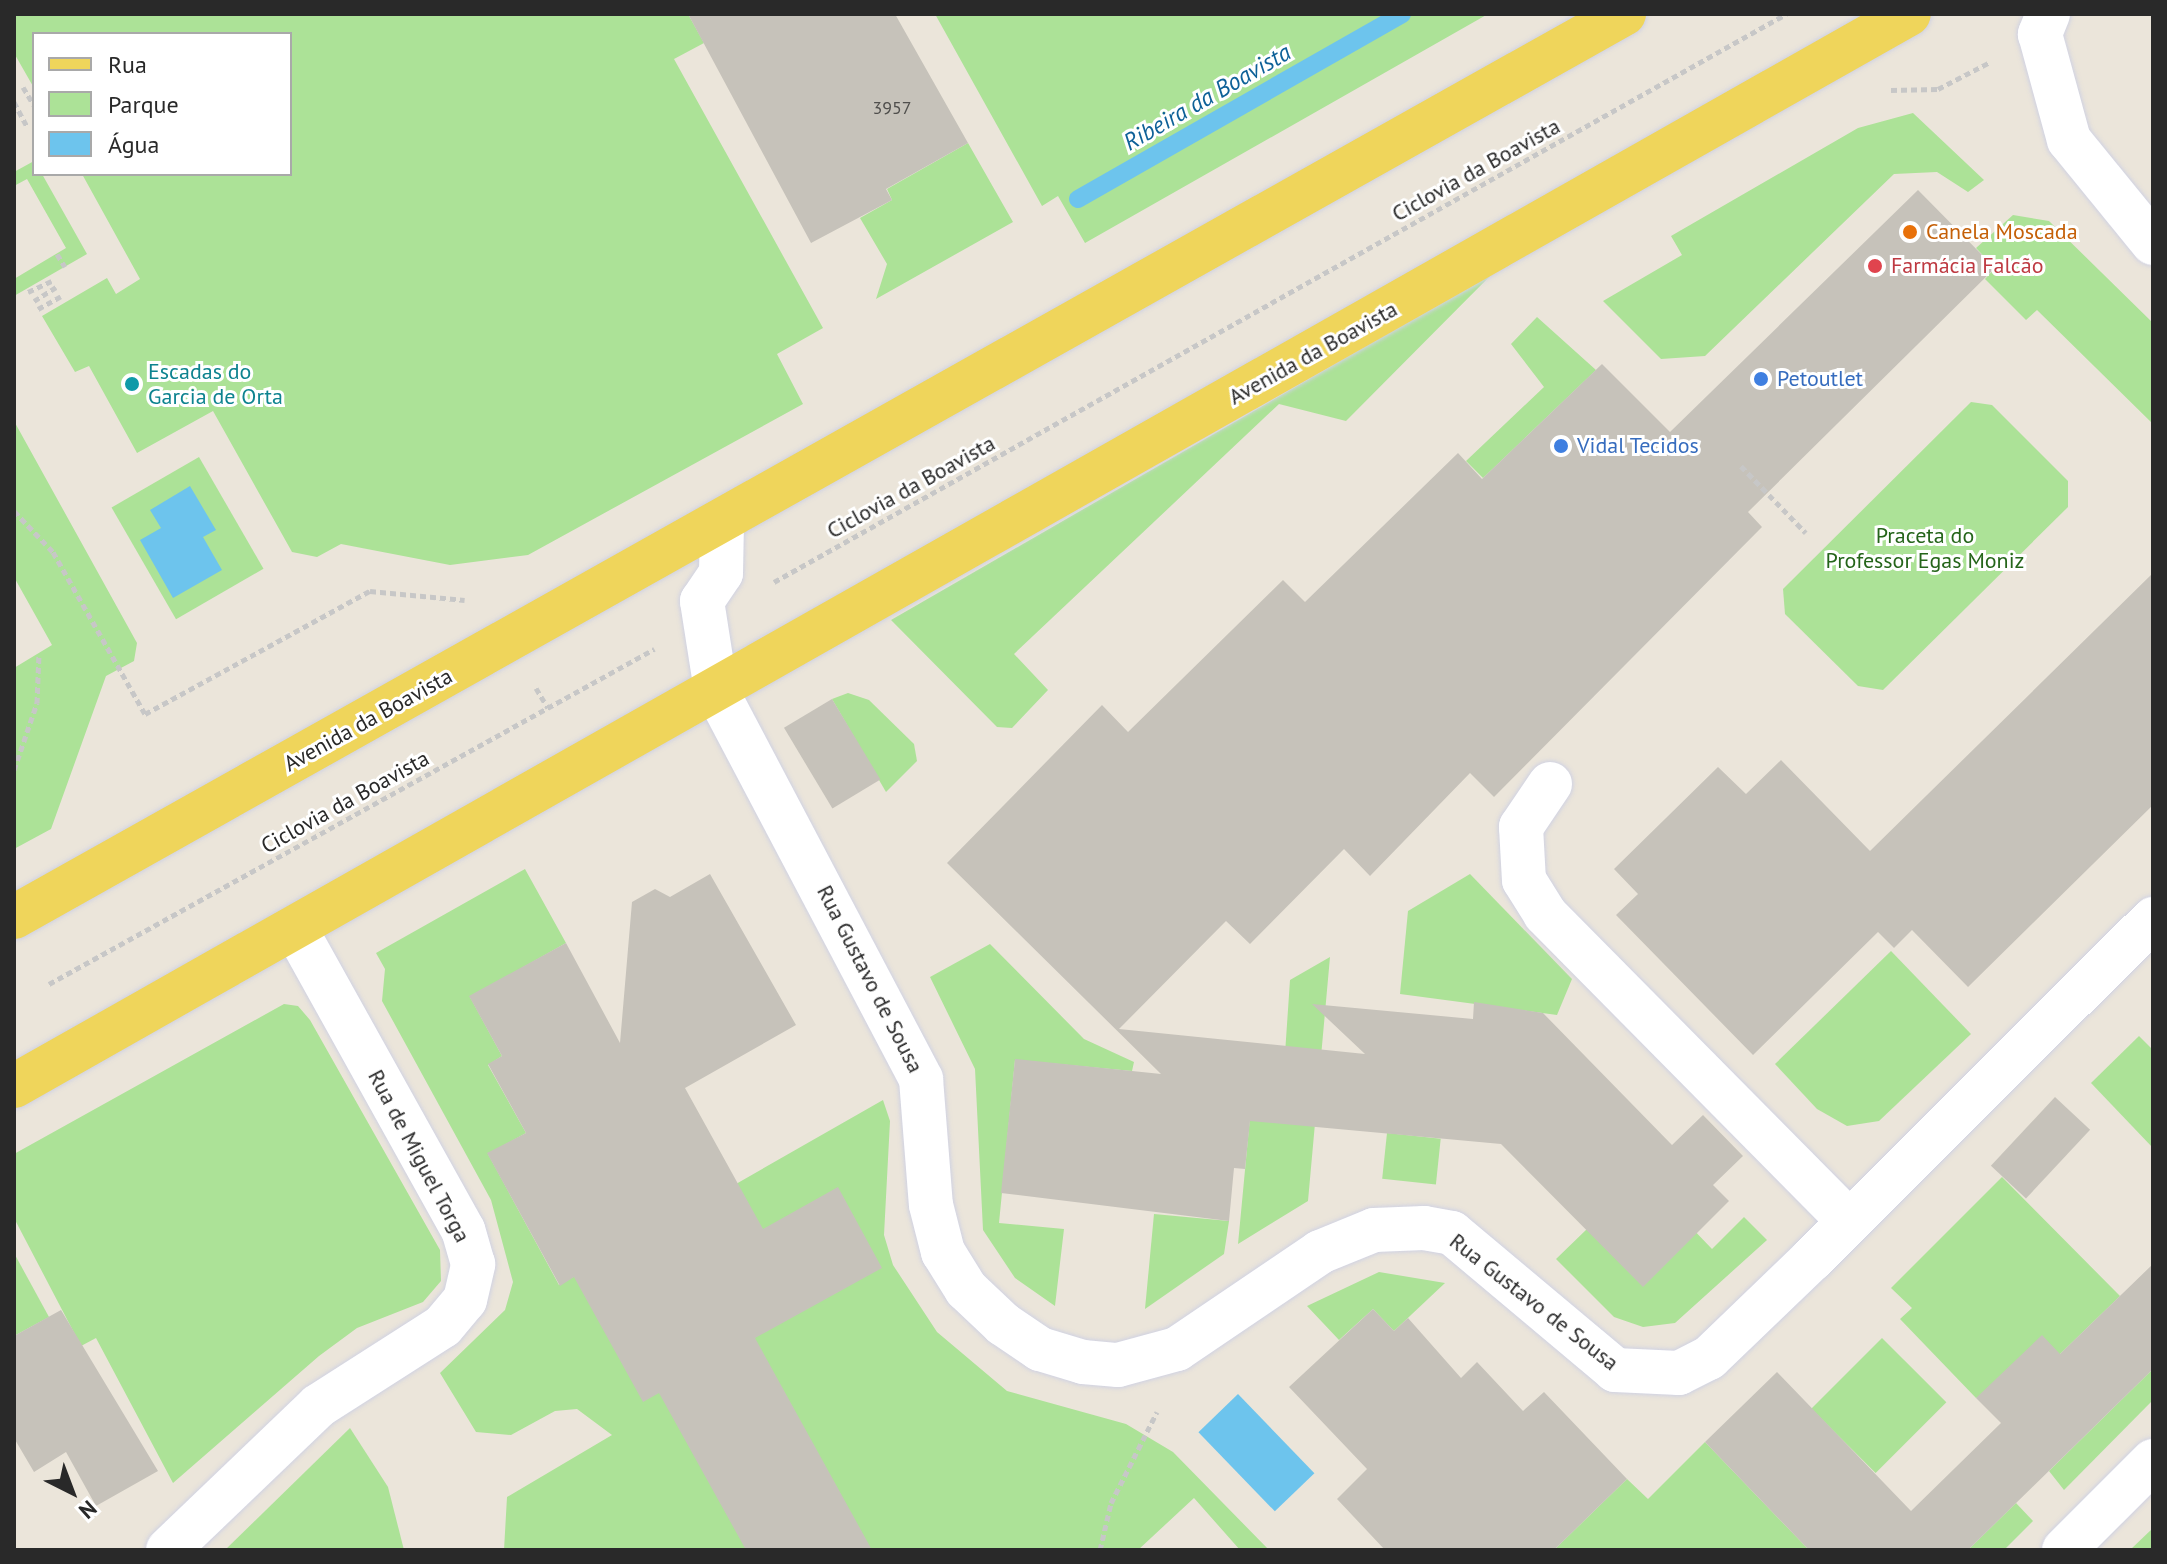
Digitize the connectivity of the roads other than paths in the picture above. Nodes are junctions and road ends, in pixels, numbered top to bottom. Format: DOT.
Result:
graph roads {
  1 [pos="1624,14"];
  2 [pos="1909,14"];
  3 [pos="2048,14"];
  4 [pos="2153,243"];
  5 [pos="722,522"];
  6 [pos="716,690"];
  7 [pos="1550,784"];
  8 [pos="14,917"];
  9 [pos="2153,919"];
  10 [pos="295,928"];
  11 [pos="14,1086"];
  12 [pos="1849,1221"];
  13 [pos="2153,1461"];
  14 [pos="168,1550"];
  15 [pos="2064,1550"];
  1 -- 5 [label="main road, Avenida da Boavista"];
  2 -- 6 [label="main road, Avenida da Boavista"];
  3 -- 4 [label="street"];
  5 -- 6 [label="street"];
  5 -- 8 [label="main road, Avenida da Boavista"];
  6 -- 10 [label="main road, Avenida da Boavista"];
  6 -- 12 [label="street, Rua Gustavo de Sousa"];
  7 -- 12 [label="street"];
  9 -- 12 [label="street"];
  10 -- 11 [label="main road, Avenida da Boavista"];
  10 -- 14 [label="street, Rua de Miguel Torga"];
  13 -- 15 [label="street"];
}
